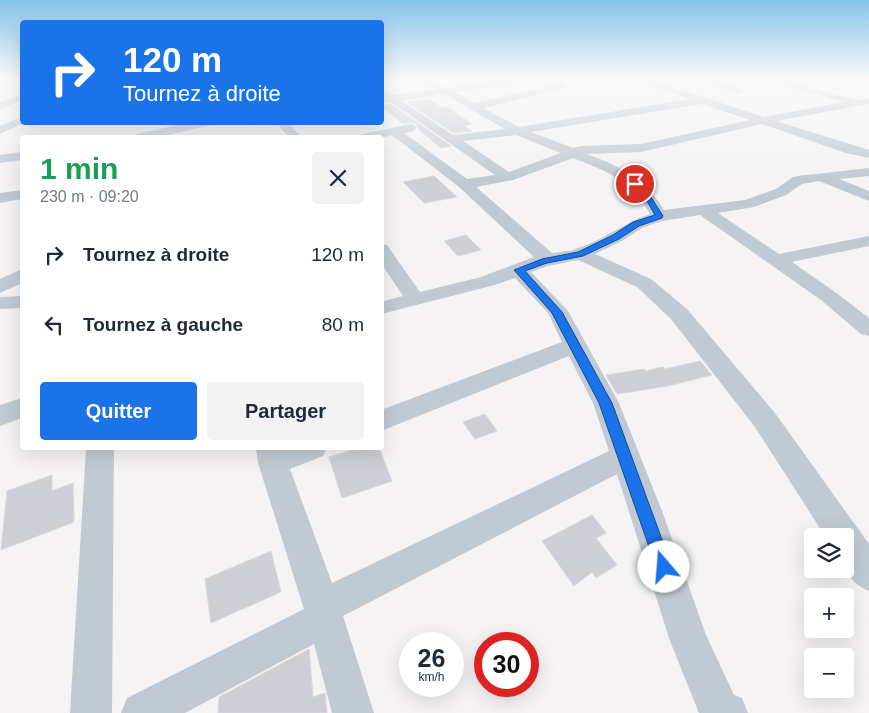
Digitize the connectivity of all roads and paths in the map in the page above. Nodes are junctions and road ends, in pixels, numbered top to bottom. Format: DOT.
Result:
graph roads {
  1 [pos="408,112"];
  2 [pos="482,112"];
  3 [pos="501,112"];
  4 [pos="630,112"];
  5 [pos="733,112"];
  6 [pos="740,112"];
  7 [pos="811,112"];
  8 [pos="495,119"];
  9 [pos="20,121"];
  10 [pos="765,121"];
  11 [pos="206,125"];
  12 [pos="284,125"];
  13 [pos="429,125"];
  14 [pos="743,125"];
  15 [pos="0,130"];
  16 [pos="394,131"];
  17 [pos="517,131"];
  18 [pos="195,132"];
  19 [pos="164,135"];
  20 [pos="293,135"];
  21 [pos="376,135"];
  22 [pos="483,135"];
  23 [pos="452,139"];
  24 [pos="471,152"];
  25 [pos="576,153"];
  26 [pos="869,154"];
  27 [pos="20,156"];
  28 [pos="0,159"];
  29 [pos="432,161"];
  30 [pos="869,172"];
  31 [pos="820,176"];
  32 [pos="508,177"];
  33 [pos="464,184"];
  34 [pos="20,195"];
  35 [pos="869,196"];
  36 [pos="0,198"];
  37 [pos="703,210"];
  38 [pos="659,216"];
  39 [pos="861,243"];
  40 [pos="869,252"];
  41 [pos="384,253"];
  42 [pos="580,254"];
  43 [pos="548,260"];
  44 [pos="774,260"];
  45 [pos="519,270"];
  46 [pos="20,279"];
  47 [pos="11,298"];
  48 [pos="415,299"];
  49 [pos="384,307"];
  50 [pos="869,329"];
  51 [pos="575,345"];
  52 [pos="20,409"];
  53 [pos="0,416"];
  54 [pos="384,420"];
  55 [pos="100,450"];
  56 [pos="301,450"];
  57 [pos="271,455"];
  58 [pos="626,456"];
  59 [pos="839,528"];
  60 [pos="854,551"];
  61 [pos="869,574"];
  62 [pos="324,613"];
  63 [pos="720,712"];
  64 [pos="91,713"];
  65 [pos="142,713"];
  66 [pos="353,713"];
  1 -- 13 [label="street"];
  2 -- 8 [label="street"];
  3 -- 8 [label="street"];
  4 -- 17 [label="street"];
  5 -- 14 [label="street"];
  6 -- 10 [label="street"];
  7 -- 10 [label="street"];
  8 -- 17 [label="street"];
  8 -- 22 [label="street"];
  9 -- 15 [label="street"];
  10 -- 14 [label="street"];
  10 -- 26 [label="street"];
  11 -- 18 [label="street"];
  12 -- 20 [label="street"];
  13 -- 16 [label="street"];
  13 -- 23 [label="street"];
  14 -- 25 [label="street"];
  16 -- 21 [label="street"];
  16 -- 29 [label="street"];
  17 -- 22 [label="street"];
  17 -- 25 [label="street"];
  18 -- 19 [label="street"];
  22 -- 23 [label="street"];
  23 -- 24 [label="street"];
  24 -- 29 [label="street"];
  24 -- 32 [label="street"];
  25 -- 32 [label="street"];
  25 -- 38 [label="street"];
  27 -- 28 [label="street"];
  29 -- 33 [label="street"];
  30 -- 31 [label="street"];
  31 -- 35 [label="street"];
  31 -- 37 [label="street"];
  32 -- 33 [label="street"];
  33 -- 43 [label="street"];
  34 -- 36 [label="street"];
  37 -- 38 [label="street"];
  37 -- 44 [label="street"];
  38 -- 42 [label="street"];
  39 -- 40 [label="street"];
  39 -- 44 [label="street"];
  41 -- 48 [label="street"];
  42 -- 43 [label="street"];
  42 -- 59 [label="street"];
  43 -- 45 [label="street"];
  44 -- 50 [label="street"];
  45 -- 48 [label="street"];
  45 -- 51 [label="street"];
  46 -- 47 [label="street"];
  48 -- 49 [label="street"];
  51 -- 54 [label="street"];
  51 -- 58 [label="street"];
  52 -- 53 [label="street"];
  55 -- 64 [label="street"];
  56 -- 57 [label="street"];
  57 -- 62 [label="street"];
  58 -- 62 [label="street"];
  58 -- 63 [label="street"];
  60 -- 61 [label="street"];
  62 -- 65 [label="street"];
  62 -- 66 [label="street"];
}
